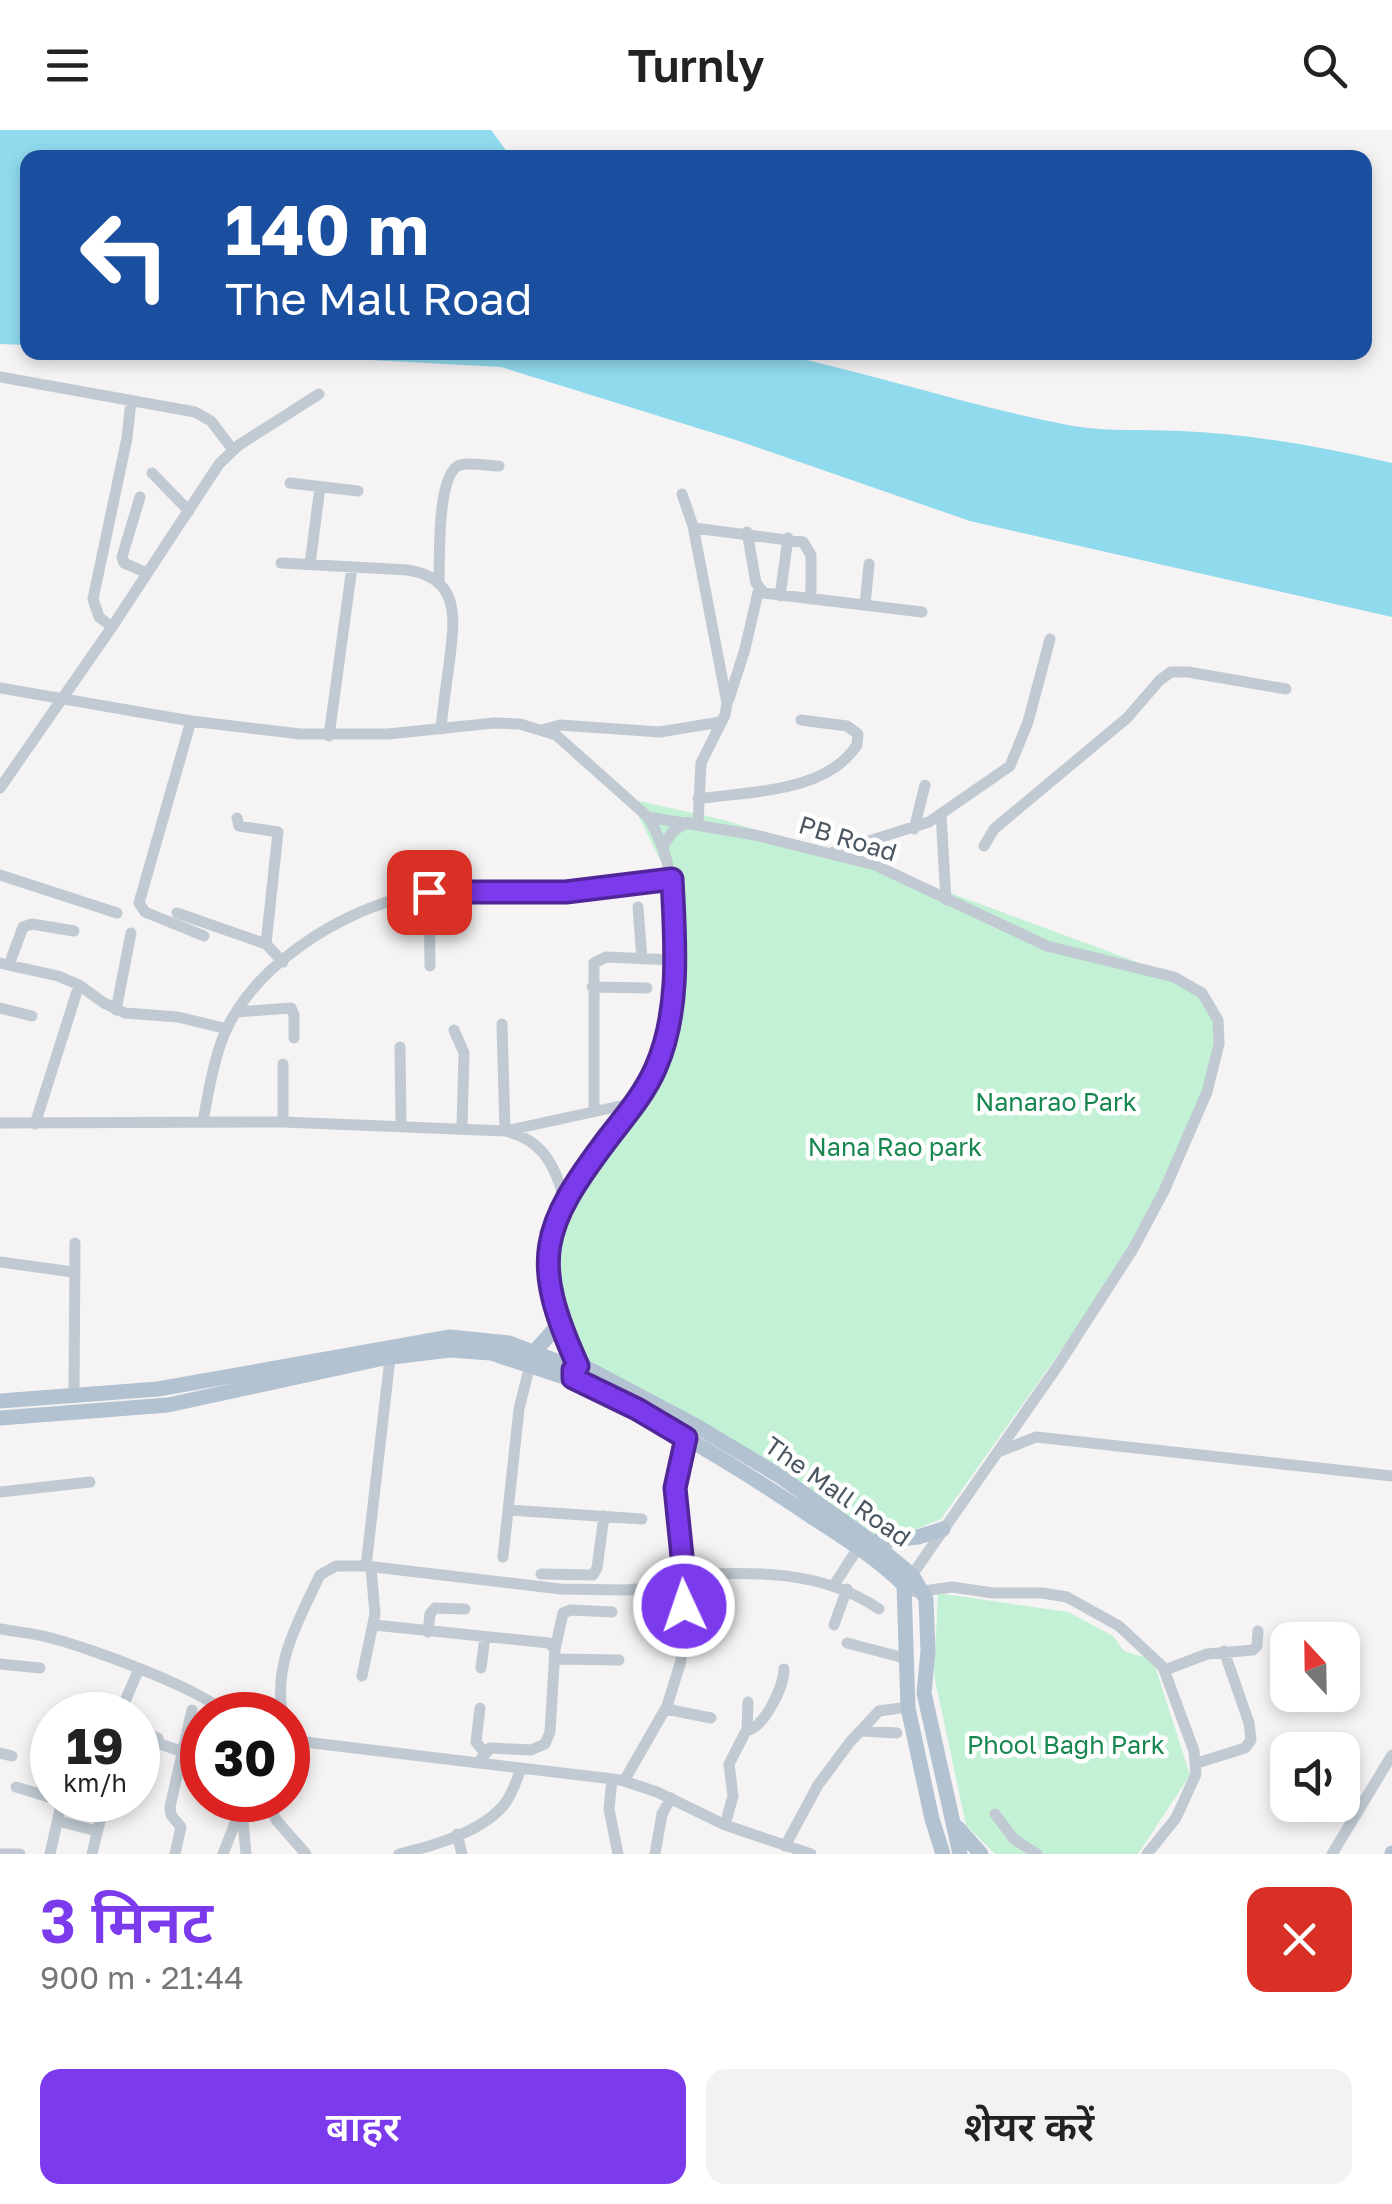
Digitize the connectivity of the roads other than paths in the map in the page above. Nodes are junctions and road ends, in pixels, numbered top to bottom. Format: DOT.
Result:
graph roads {
  1 [pos="0,377"];
  2 [pos="319,394"];
  3 [pos="131,401"];
  4 [pos="233,450"];
  5 [pos="499,466"];
  6 [pos="152,473"];
  7 [pos="290,483"];
  8 [pos="320,486"];
  9 [pos="358,491"];
  10 [pos="682,494"];
  11 [pos="140,497"];
  12 [pos="189,511"];
  13 [pos="694,528"];
  14 [pos="747,532"];
  15 [pos="788,538"];
  16 [pos="281,563"];
  17 [pos="310,564"];
  18 [pos="868,564"];
  19 [pos="352,566"];
  20 [pos="147,573"];
  21 [pos="439,584"];
  22 [pos="759,588"];
  23 [pos="780,596"];
  24 [pos="810,600"];
  25 [pos="864,605"];
  26 [pos="922,612"];
  27 [pos="112,627"];
  28 [pos="1050,640"];
  29 [pos="0,688"];
  30 [pos="1286,689"];
  31 [pos="58,700"];
  32 [pos="728,703"];
  33 [pos="801,720"];
  34 [pos="191,721"];
  35 [pos="720,722"];
  36 [pos="440,728"];
  37 [pos="542,730"];
  38 [pos="329,736"];
  39 [pos="1,786"];
  40 [pos="925,786"];
  41 [pos="698,800"];
  42 [pos="942,814"];
  43 [pos="648,817"];
  44 [pos="237,818"];
  45 [pos="693,823"];
  46 [pos="914,829"];
  47 [pos="664,844"];
  48 [pos="984,846"];
  49 [pos="826,855"];
  50 [pos="1,878"];
  51 [pos="672,879"];
  52 [pos="429,892"];
  53 [pos="946,900"];
  54 [pos="638,907"];
  55 [pos="117,913"];
  56 [pos="177,913"];
  57 [pos="74,931"];
  58 [pos="131,932"];
  59 [pos="204,936"];
  60 [pos="266,944"];
  61 [pos="642,958"];
  62 [pos="674,960"];
  63 [pos="283,962"];
  64 [pos="4,964"];
  65 [pos="430,966"];
  66 [pos="80,985"];
  67 [pos="592,988"];
  68 [pos="647,988"];
  69 [pos="0,1008"];
  70 [pos="116,1010"];
  71 [pos="236,1012"];
  72 [pos="32,1016"];
  73 [pos="502,1024"];
  74 [pos="226,1029"];
  75 [pos="454,1030"];
  76 [pos="294,1038"];
  77 [pos="400,1047"];
  78 [pos="284,1064"];
  79 [pos="634,1104"];
  80 [pos="594,1112"];
  81 [pos="203,1121"];
  82 [pos="0,1122"];
  83 [pos="283,1122"];
  84 [pos="35,1124"];
  85 [pos="400,1124"];
  86 [pos="462,1128"];
  87 [pos="505,1131"];
  88 [pos="564,1199"];
  89 [pos="75,1243"];
  90 [pos="0,1262"];
  91 [pos="74,1272"];
  92 [pos="560,1323"];
  93 [pos="391,1351"];
  94 [pos="532,1358"];
  95 [pos="579,1373"];
  96 [pos="158,1388"];
  97 [pos="74,1397"];
  98 [pos="0,1401"];
  99 [pos="160,1406"];
  100 [pos="1026,1411"];
  101 [pos="0,1418"];
  102 [pos="1036,1437"];
  103 [pos="686,1438"];
  104 [pos="996,1454"];
  105 [pos="1392,1476"];
  106 [pos="90,1482"];
  107 [pos="0,1492"];
  108 [pos="509,1510"];
  109 [pos="604,1516"];
  110 [pos="642,1518"];
  111 [pos="944,1530"];
  112 [pos="865,1545"];
  113 [pos="503,1557"];
  114 [pos="368,1566"];
  115 [pos="541,1574"];
  116 [pos="684,1580"];
  117 [pos="907,1585"];
  118 [pos="841,1587"];
  119 [pos="923,1590"];
  120 [pos="880,1609"];
  121 [pos="466,1610"];
  122 [pos="612,1612"];
  123 [pos="834,1624"];
  124 [pos="374,1625"];
  125 [pos="0,1629"];
  126 [pos="1258,1631"];
  127 [pos="428,1632"];
  128 [pos="485,1637"];
  129 [pos="847,1643"];
  130 [pos="1224,1651"];
  131 [pos="556,1654"];
  132 [pos="908,1658"];
  133 [pos="618,1660"];
  134 [pos="0,1664"];
  135 [pos="40,1668"];
  136 [pos="481,1668"];
  137 [pos="784,1668"];
  138 [pos="139,1669"];
  139 [pos="1165,1670"];
  140 [pos="362,1676"];
  141 [pos="130,1692"];
  142 [pos="192,1692"];
  143 [pos="282,1692"];
  144 [pos="748,1702"];
  145 [pos="908,1706"];
  146 [pos="480,1708"];
  147 [pos="666,1708"];
  148 [pos="711,1718"];
  149 [pos="746,1731"];
  150 [pos="862,1731"];
  151 [pos="897,1733"];
  152 [pos="310,1742"];
  153 [pos="1392,1756"];
  154 [pos="481,1758"];
  155 [pos="1197,1763"];
  156 [pos="180,1765"];
  157 [pos="521,1769"];
  158 [pos="618,1780"];
  159 [pos="16,1787"];
  160 [pos="30,1791"];
  161 [pos="670,1798"];
  162 [pos="996,1814"];
  163 [pos="58,1822"];
  164 [pos="62,1822"];
  165 [pos="99,1822"];
  166 [pos="235,1822"];
  167 [pos="243,1822"];
  168 [pos="277,1822"];
  169 [pos="725,1825"];
  170 [pos="956,1825"];
  171 [pos="97,1831"];
  172 [pos="458,1834"];
  173 [pos="785,1846"];
  174 [pos="407,1853"];
  175 [pos="0,1854"];
  176 [pos="20,1854"];
  177 [pos="50,1854"];
  178 [pos="92,1854"];
  179 [pos="175,1854"];
  180 [pos="223,1854"];
  181 [pos="246,1854"];
  182 [pos="306,1854"];
  183 [pos="462,1854"];
  184 [pos="618,1854"];
  185 [pos="655,1854"];
  186 [pos="811,1854"];
  187 [pos="943,1854"];
  188 [pos="960,1854"];
  189 [pos="981,1854"];
  190 [pos="1037,1854"];
  191 [pos="1147,1854"];
  192 [pos="1332,1854"];
  1 -- 3 [label="street"];
  2 -- 4 [label="street"];
  3 -- 4 [label="street"];
  3 -- 27 [label="street"];
  4 -- 12 [label="street"];
  5 -- 21 [label="street"];
  6 -- 12 [label="street"];
  7 -- 8 [label="street"];
  8 -- 9 [label="street"];
  8 -- 17 [label="street"];
  10 -- 13 [label="street"];
  11 -- 20 [label="street"];
  12 -- 20 [label="street"];
  13 -- 14 [label="street"];
  13 -- 32 [label="street"];
  14 -- 15 [label="street"];
  14 -- 22 [label="street"];
  15 -- 23 [label="street"];
  15 -- 24 [label="street"];
  16 -- 17 [label="street"];
  17 -- 19 [label="street"];
  18 -- 25 [label="street"];
  19 -- 21 [label="street"];
  19 -- 38 [label="street"];
  20 -- 27 [label="street"];
  21 -- 36 [label="street"];
  22 -- 23 [label="street"];
  22 -- 32 [label="street"];
  23 -- 24 [label="street"];
  24 -- 25 [label="street"];
  25 -- 26 [label="street"];
  27 -- 31 [label="street"];
  28 -- 42 [label="street"];
  29 -- 31 [label="street"];
  30 -- 48 [label="street"];
  31 -- 34 [label="street"];
  31 -- 39 [label="street"];
  32 -- 35 [label="street"];
  33 -- 41 [label="street"];
  34 -- 38 [label="street"];
  34 -- 59 [label="street"];
  35 -- 37 [label="street"];
  35 -- 41 [label="street"];
  36 -- 37 [label="street"];
  36 -- 38 [label="street"];
  37 -- 43 [label="street"];
  40 -- 46 [label="street"];
  41 -- 45 [label="street"];
  42 -- 46 [label="street"];
  42 -- 53 [label="street"];
  43 -- 45 [label="street, PB Road"];
  43 -- 47 [label="street"];
  44 -- 60 [label="street"];
  45 -- 47 [label="street"];
  45 -- 49 [label="street, PB Road"];
  46 -- 49 [label="street"];
  47 -- 51 [label="street"];
  49 -- 53 [label="street, PB Road"];
  50 -- 55 [label="street"];
  51 -- 52 [label="street"];
  51 -- 62 [label="street"];
  52 -- 63 [label="street"];
  52 -- 65 [label="street"];
  53 -- 100 [label="street, PB Road"];
  54 -- 61 [label="street"];
  56 -- 60 [label="street"];
  57 -- 64 [label="street"];
  58 -- 70 [label="street"];
  60 -- 63 [label="street"];
  61 -- 62 [label="street"];
  61 -- 67 [label="street"];
  62 -- 79 [label="street"];
  63 -- 71 [label="street"];
  64 -- 66 [label="street"];
  66 -- 70 [label="street"];
  66 -- 84 [label="street"];
  67 -- 68 [label="street"];
  67 -- 80 [label="street"];
  69 -- 72 [label="street"];
  70 -- 74 [label="street"];
  71 -- 74 [label="street"];
  71 -- 76 [label="street"];
  73 -- 87 [label="street"];
  74 -- 81 [label="street"];
  75 -- 86 [label="street"];
  77 -- 85 [label="street"];
  78 -- 83 [label="street"];
  79 -- 80 [label="street"];
  79 -- 88 [label="street"];
  80 -- 87 [label="street"];
  81 -- 83 [label="street"];
  81 -- 84 [label="street"];
  82 -- 84 [label="street"];
  83 -- 85 [label="street"];
  85 -- 86 [label="street"];
  86 -- 87 [label="street"];
  87 -- 88 [label="street"];
  88 -- 92 [label="street"];
  89 -- 91 [label="street"];
  90 -- 91 [label="street"];
  91 -- 97 [label="street"];
  92 -- 94 [label="main road"];
  92 -- 95 [label="street"];
  93 -- 94 [label="main road, The Mall Road"];
  93 -- 96 [label="main road, The Mall Road"];
  93 -- 99 [label="main road, The Mall Road"];
  93 -- 114 [label="street"];
  94 -- 95 [label="main road, The Mall Road"];
  94 -- 108 [label="street"];
  95 -- 103 [label="main road, The Mall Road"];
  95 -- 112 [label="main road, The Mall Road"];
  96 -- 97 [label="main road, The Mall Road"];
  96 -- 99 [label="street"];
  97 -- 98 [label="main road, The Mall Road"];
  99 -- 101 [label="main road, The Mall Road"];
  100 -- 102 [label="street"];
  100 -- 104 [label="street, PB Road"];
  102 -- 104 [label="street"];
  102 -- 105 [label="street"];
  103 -- 112 [label="main road, The Mall Road"];
  103 -- 116 [label="street"];
  104 -- 111 [label="street, PB Road"];
  106 -- 107 [label="street"];
  108 -- 109 [label="street"];
  108 -- 113 [label="street"];
  109 -- 110 [label="street"];
  109 -- 115 [label="street"];
  111 -- 112 [label="main road"];
  111 -- 117 [label="street, PB Road"];
  112 -- 117 [label="main road, The Mall Road"];
  112 -- 118 [label="street"];
  114 -- 116 [label="street"];
  114 -- 124 [label="street"];
  114 -- 143 [label="street"];
  116 -- 118 [label="street"];
  116 -- 147 [label="street"];
  117 -- 119 [label="main road, The Mall Road"];
  117 -- 132 [label="main road"];
  118 -- 120 [label="street"];
  118 -- 123 [label="street"];
  119 -- 139 [label="street"];
  119 -- 170 [label="main road"];
  121 -- 127 [label="street"];
  122 -- 131 [label="street"];
  124 -- 127 [label="street"];
  124 -- 140 [label="street"];
  125 -- 138 [label="street"];
  126 -- 130 [label="street"];
  127 -- 128 [label="street"];
  128 -- 131 [label="street"];
  128 -- 136 [label="street"];
  129 -- 132 [label="street"];
  130 -- 139 [label="street"];
  130 -- 155 [label="street"];
  131 -- 133 [label="street"];
  131 -- 154 [label="street"];
  132 -- 145 [label="main road"];
  134 -- 135 [label="street"];
  137 -- 149 [label="street"];
  138 -- 141 [label="street"];
  138 -- 142 [label="street"];
  139 -- 155 [label="street"];
  144 -- 149 [label="street"];
  145 -- 150 [label="street"];
  145 -- 187 [label="main road"];
  146 -- 154 [label="street"];
  147 -- 148 [label="street"];
  147 -- 158 [label="street"];
  149 -- 169 [label="street"];
  150 -- 151 [label="street"];
  150 -- 173 [label="street"];
  152 -- 154 [label="street"];
  153 -- 192 [label="street"];
  154 -- 157 [label="street"];
  155 -- 191 [label="street"];
  156 -- 179 [label="street"];
  157 -- 158 [label="street"];
  157 -- 172 [label="street"];
  158 -- 161 [label="street"];
  158 -- 184 [label="street"];
  159 -- 160 [label="street"];
  161 -- 169 [label="street"];
  161 -- 185 [label="street"];
  162 -- 190 [label="street"];
  163 -- 177 [label="street"];
  164 -- 171 [label="street"];
  165 -- 171 [label="street"];
  166 -- 180 [label="street"];
  167 -- 181 [label="street"];
  168 -- 182 [label="street"];
  169 -- 173 [label="street"];
  170 -- 188 [label="main road"];
  170 -- 189 [label="main road"];
  171 -- 178 [label="street"];
  172 -- 174 [label="street"];
  172 -- 183 [label="street"];
  173 -- 186 [label="street"];
  175 -- 176 [label="street"];
}
